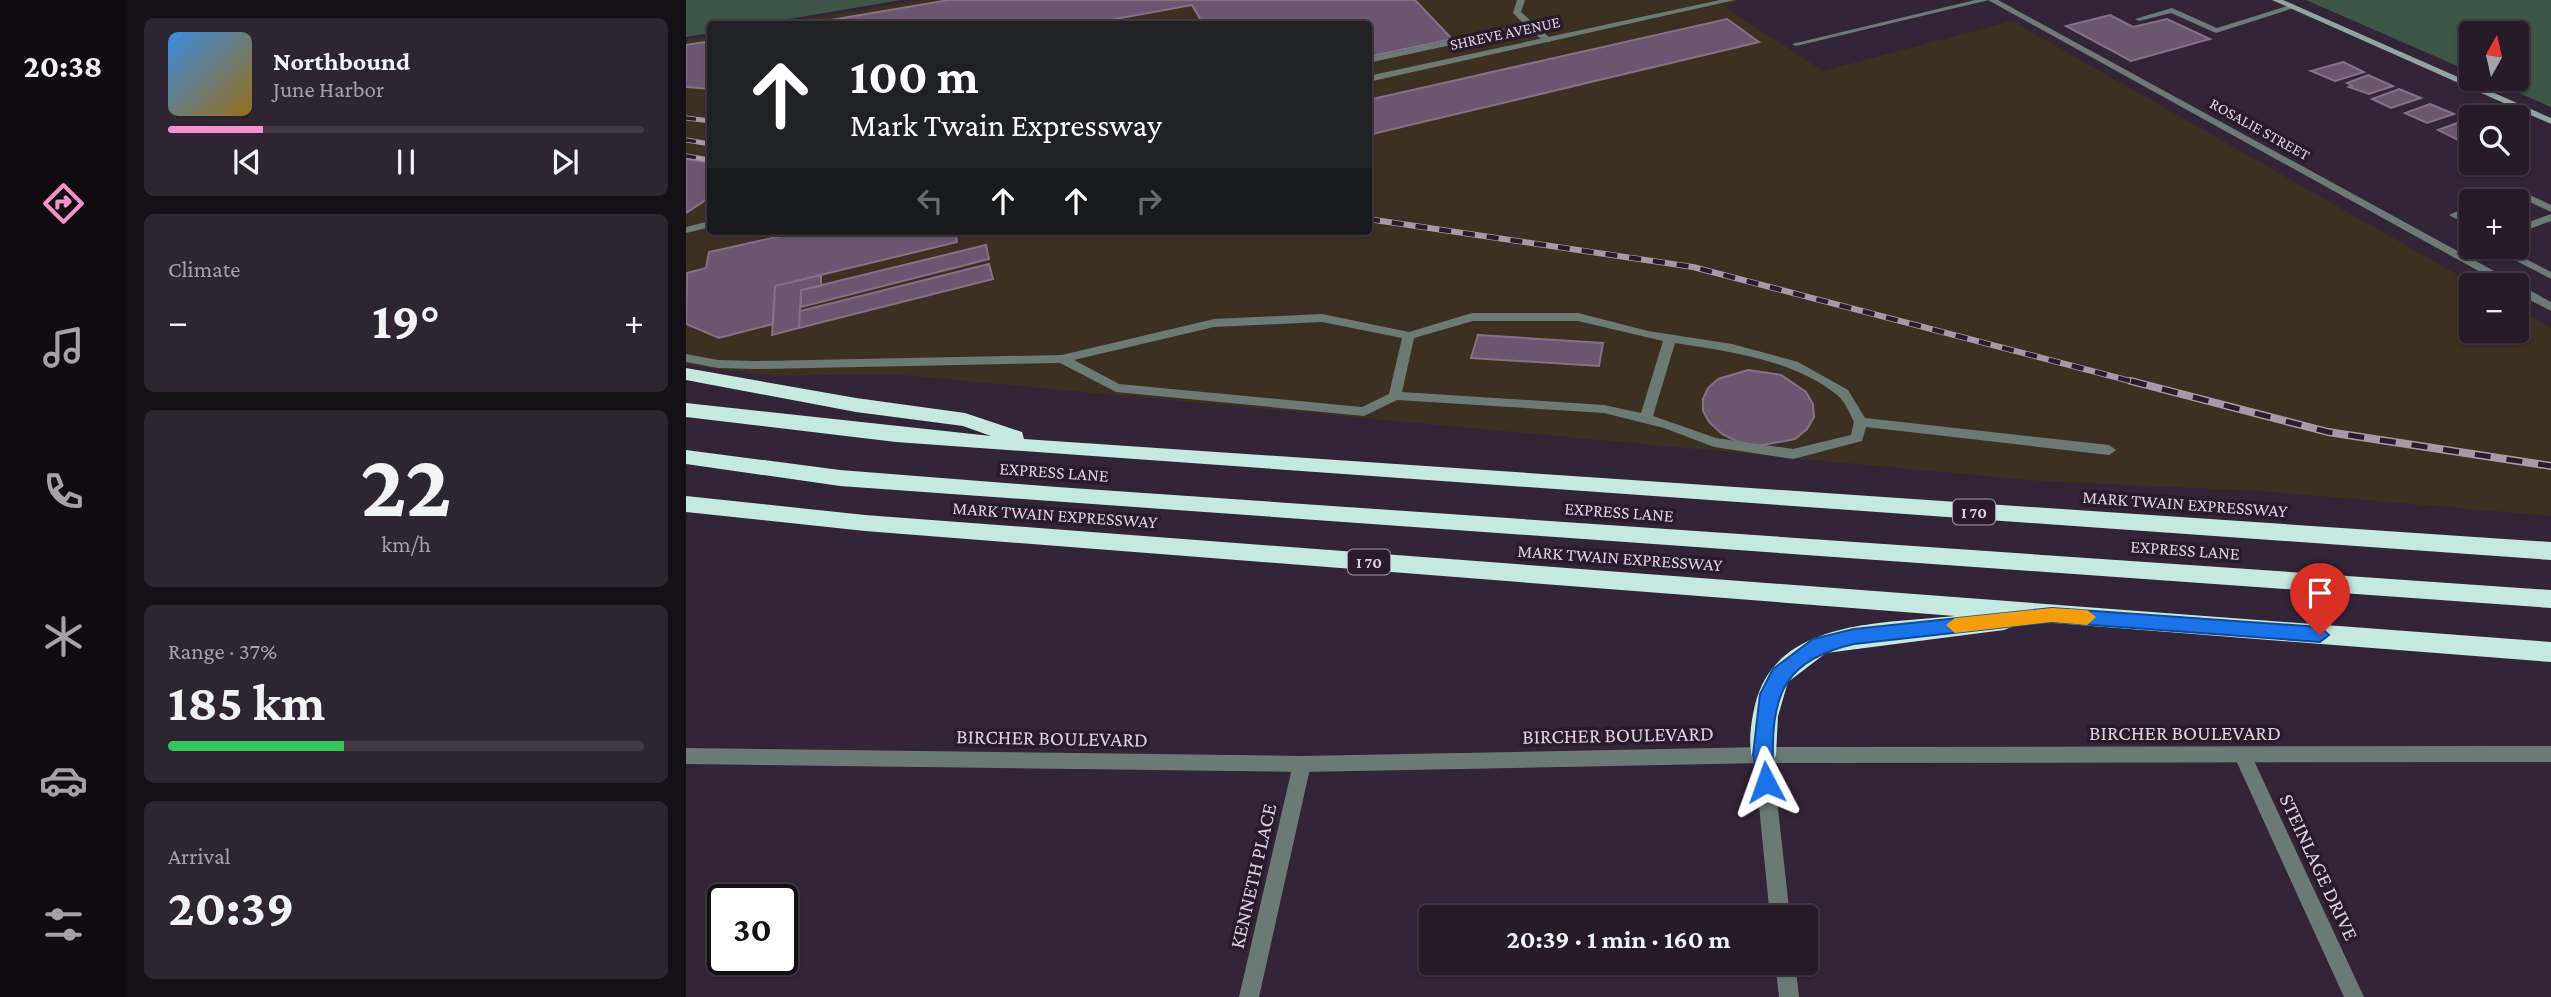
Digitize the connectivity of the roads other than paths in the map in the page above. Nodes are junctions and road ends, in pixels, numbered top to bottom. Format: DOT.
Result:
graph roads {
  1 [pos="1521,0"];
  2 [pos="1731,0"];
  3 [pos="1985,0"];
  4 [pos="1992,0"];
  5 [pos="2276,0"];
  6 [pos="2293,8"];
  7 [pos="2139,19"];
  8 [pos="1530,25"];
  9 [pos="1547,40"];
  10 [pos="1796,44"];
  11 [pos="1372,60"];
  12 [pos="1372,78"];
  13 [pos="2551,121"];
  14 [pos="2529,198"];
  15 [pos="2551,209"];
  16 [pos="2551,217"];
  17 [pos="707,225"];
  18 [pos="2529,226"];
  19 [pos="686,230"];
  20 [pos="2458,256"];
  21 [pos="2518,259"];
  22 [pos="2490,273"];
  23 [pos="2551,276"];
  24 [pos="2529,295"];
  25 [pos="2551,307"];
  26 [pos="1409,336"];
  27 [pos="1670,338"];
  28 [pos="686,358"];
  29 [pos="1062,359"];
  30 [pos="686,374"];
  31 [pos="1395,397"];
  32 [pos="686,410"];
  33 [pos="1646,419"];
  34 [pos="1861,422"];
  35 [pos="1047,448"];
  36 [pos="2109,450"];
  37 [pos="686,457"];
  38 [pos="686,504"];
  39 [pos="2551,551"];
  40 [pos="2551,599"];
  41 [pos="2052,615"];
  42 [pos="2551,652"];
  43 [pos="2551,754"];
  44 [pos="1763,755"];
  45 [pos="686,756"];
  46 [pos="2243,756"];
  47 [pos="1302,764"];
  48 [pos="1779,905"];
  49 [pos="1786,975"];
  50 [pos="1249,997"];
  51 [pos="1789,997"];
  52 [pos="2354,997"];
  1 -- 8 [label="street"];
  2 -- 9 [label="street, SHREVE AVENUE"];
  3 -- 10 [label="street"];
  4 -- 20 [label="street, ROSALIE STREET"];
  5 -- 6 [label="main road"];
  6 -- 7 [label="street"];
  6 -- 13 [label="main road"];
  8 -- 9 [label="street"];
  8 -- 11 [label="street"];
  9 -- 12 [label="street, SHREVE AVENUE"];
  14 -- 15 [label="street"];
  16 -- 18 [label="street"];
  17 -- 19 [label="street"];
  20 -- 22 [label="street, ROSALIE STREET"];
  21 -- 23 [label="street"];
  24 -- 25 [label="street, ROSALIE STREET"];
  26 -- 27 [label="street"];
  26 -- 29 [label="street"];
  26 -- 31 [label="street"];
  27 -- 33 [label="street"];
  27 -- 34 [label="street"];
  28 -- 29 [label="street"];
  29 -- 31 [label="street"];
  30 -- 35 [label="highway"];
  31 -- 33 [label="street"];
  32 -- 35 [label="highway, MARK TWAIN EXPRESSWAY / I 70"];
  33 -- 34 [label="street"];
  34 -- 36 [label="street"];
  35 -- 39 [label="highway, MARK TWAIN EXPRESSWAY / I 70"];
  37 -- 40 [label="highway, EXPRESS LANE"];
  38 -- 41 [label="highway, MARK TWAIN EXPRESSWAY / I 70"];
  41 -- 42 [label="highway, MARK TWAIN EXPRESSWAY / I 70"];
  41 -- 44 [label="highway"];
  43 -- 46 [label="street, BIRCHER BOULEVARD"];
  44 -- 46 [label="street, BIRCHER BOULEVARD"];
  44 -- 47 [label="street, BIRCHER BOULEVARD"];
  44 -- 48 [label="street"];
  45 -- 47 [label="street, BIRCHER BOULEVARD"];
  46 -- 52 [label="street, STEINLAGE DRIVE"];
  47 -- 50 [label="street, KENNETH PLACE"];
  49 -- 51 [label="street"];
}
